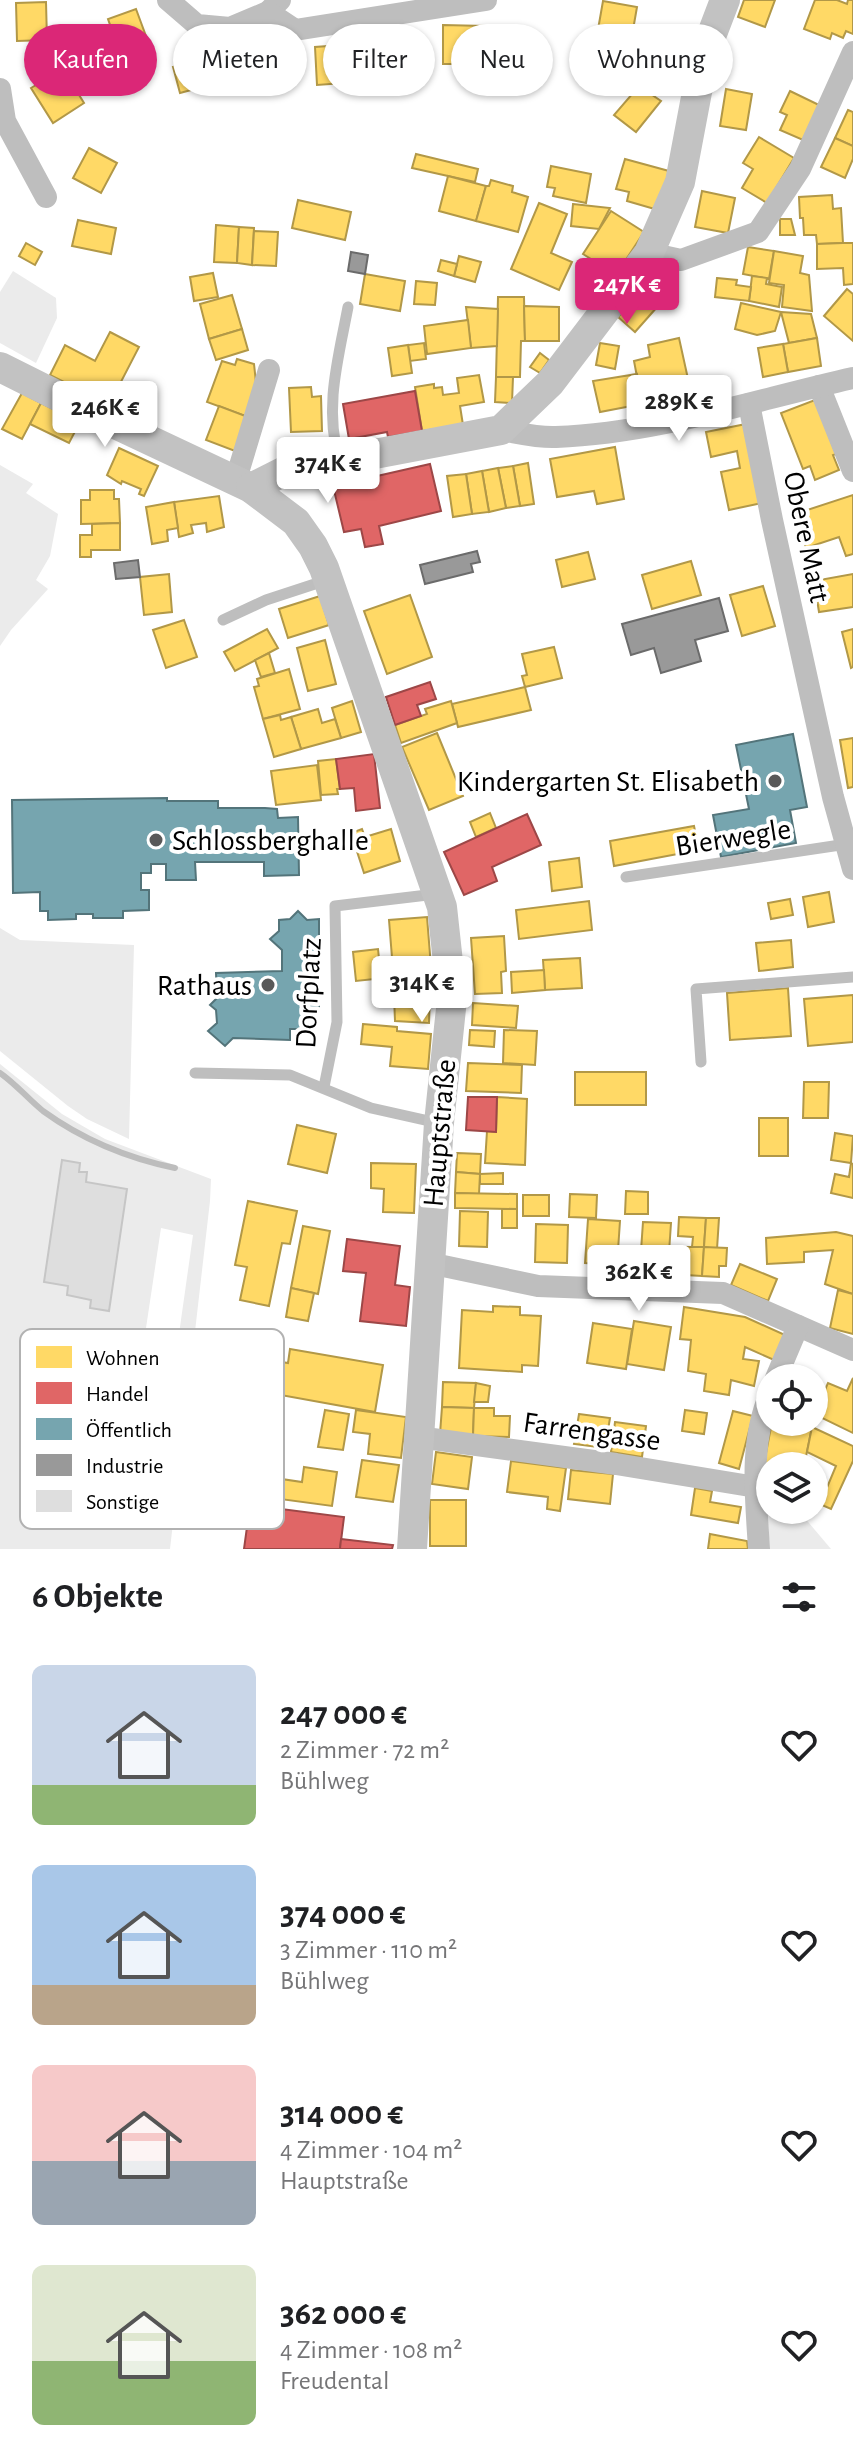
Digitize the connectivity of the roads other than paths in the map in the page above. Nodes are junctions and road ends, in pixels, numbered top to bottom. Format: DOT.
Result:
graph roads {
  1 [pos="168,0"];
  2 [pos="486,0"];
  3 [pos="725,0"];
  4 [pos="274,6"];
  5 [pos="853,52"];
  6 [pos="0,89"];
  7 [pos="46,197"];
  8 [pos="649,253"];
  9 [pos="348,307"];
  10 [pos="0,367"];
  11 [pos="269,370"];
  12 [pos="853,378"];
  13 [pos="819,386"];
  14 [pos="749,404"];
  15 [pos="501,430"];
  16 [pos="339,462"];
  17 [pos="853,471"];
  18 [pos="243,483"];
  19 [pos="284,510"];
  20 [pos="327,579"];
  21 [pos="223,620"];
  22 [pos="847,844"];
  23 [pos="853,869"];
  24 [pos="626,877"];
  25 [pos="436,894"];
  26 [pos="853,977"];
  27 [pos="701,1062"];
  28 [pos="195,1073"];
  29 [pos="324,1087"];
  30 [pos="439,1123"];
  31 [pos="429,1263"];
  32 [pos="798,1326"];
  33 [pos="853,1350"];
  34 [pos="782,1364"];
  35 [pos="418,1437"];
  36 [pos="756,1487"];
  37 [pos="758,1524"];
  38 [pos="412,1549"];
  39 [pos="759,1549"];
  1 -- 4 [label="street"];
  2 -- 4 [label="street"];
  3 -- 8 [label="street"];
  5 -- 8 [label="street"];
  6 -- 7 [label="street"];
  8 -- 15 [label="street"];
  9 -- 16 [label="lane"];
  10 -- 18 [label="street, Hauptstraße"];
  11 -- 18 [label="street"];
  12 -- 13 [label="street"];
  13 -- 14 [label="street"];
  13 -- 17 [label="street"];
  14 -- 15 [label="street"];
  14 -- 22 [label="street, Obere Matt"];
  15 -- 16 [label="street"];
  16 -- 18 [label="street"];
  16 -- 19 [label="street"];
  18 -- 19 [label="street, Hauptstraße"];
  19 -- 20 [label="street, Hauptstraße"];
  20 -- 21 [label="lane"];
  20 -- 25 [label="street, Hauptstraße"];
  22 -- 23 [label="street, Obere Matt"];
  22 -- 24 [label="lane, Bierwegle"];
  25 -- 29 [label="lane, Dorfplatz"];
  25 -- 30 [label="street, Hauptstraße"];
  26 -- 27 [label="lane"];
  28 -- 29 [label="lane, Dorfplatz"];
  29 -- 30 [label="lane, Dorfplatz"];
  30 -- 31 [label="street, Hauptstraße"];
  31 -- 32 [label="street"];
  31 -- 35 [label="street, Hauptstraße"];
  32 -- 33 [label="street"];
  32 -- 34 [label="street"];
  35 -- 36 [label="street, Farrengasse"];
  35 -- 38 [label="street, Hauptstraße"];
  37 -- 39 [label="street"];
}
